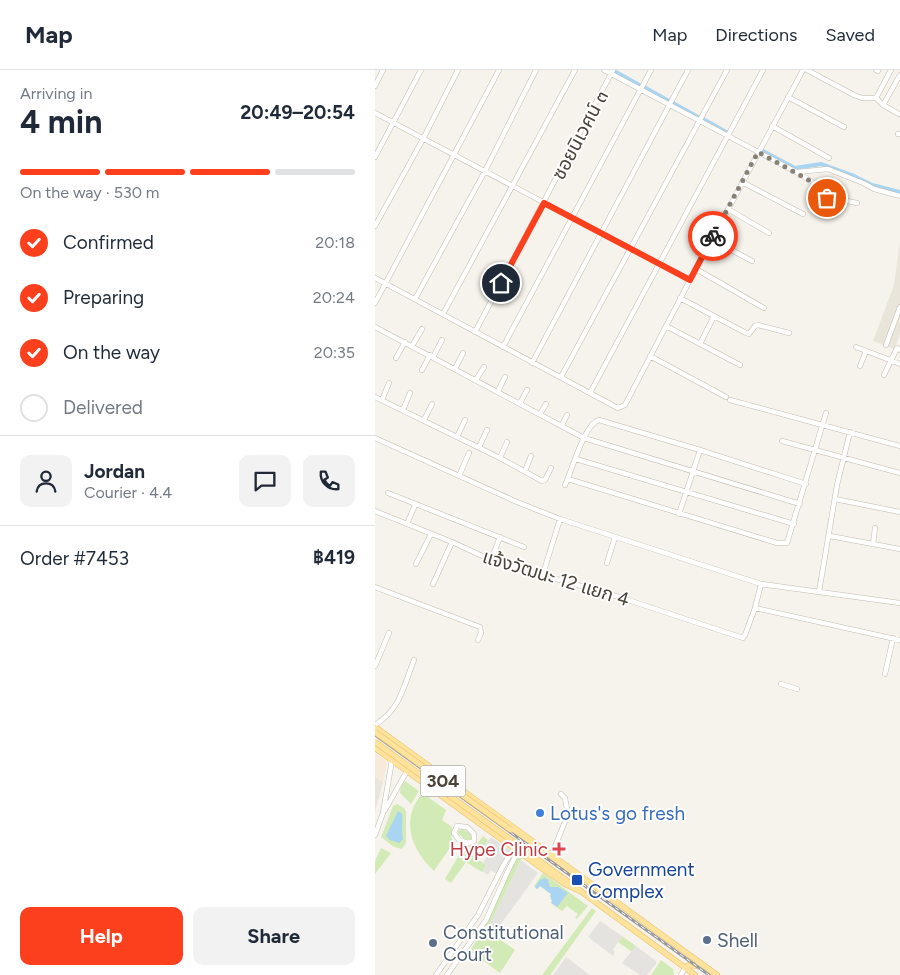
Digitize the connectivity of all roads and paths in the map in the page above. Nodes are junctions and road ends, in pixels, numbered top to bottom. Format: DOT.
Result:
graph roads {
  1 [pos="383,70"];
  2 [pos="421,70"];
  3 [pos="458,70"];
  4 [pos="499,70"];
  5 [pos="536,70"];
  6 [pos="575,70"];
  7 [pos="604,70"];
  8 [pos="651,70"];
  9 [pos="688,70"];
  10 [pos="727,70"];
  11 [pos="763,70"];
  12 [pos="803,70"];
  13 [pos="807,70"];
  14 [pos="891,70"];
  15 [pos="612,72"];
  16 [pos="900,74"];
  17 [pos="375,86"];
  18 [pos="640,89"];
  19 [pos="788,97"];
  20 [pos="876,98"];
  21 [pos="669,105"];
  22 [pos="883,105"];
  23 [pos="375,113"];
  24 [pos="899,114"];
  25 [pos="700,122"];
  26 [pos="393,123"];
  27 [pos="772,126"];
  28 [pos="844,127"];
  29 [pos="728,136"];
  30 [pos="423,139"];
  31 [pos="758,152"];
  32 [pos="454,154"];
  33 [pos="375,157"];
  34 [pos="829,158"];
  35 [pos="485,171"];
  36 [pos="796,172"];
  37 [pos="742,182"];
  38 [pos="513,186"];
  39 [pos="900,196"];
  40 [pos="544,203"];
  41 [pos="857,204"];
  42 [pos="727,210"];
  43 [pos="803,214"];
  44 [pos="573,218"];
  45 [pos="375,226"];
  46 [pos="769,233"];
  47 [pos="601,234"];
  48 [pos="711,239"];
  49 [pos="630,248"];
  50 [pos="752,261"];
  51 [pos="659,264"];
  52 [pos="695,269"];
  53 [pos="375,278"];
  54 [pos="690,280"];
  55 [pos="385,283"];
  56 [pos="680,298"];
  57 [pos="415,299"];
  58 [pos="375,303"];
  59 [pos="900,307"];
  60 [pos="764,308"];
  61 [pos="443,314"];
  62 [pos="714,316"];
  63 [pos="898,318"];
  64 [pos="666,326"];
  65 [pos="375,327"];
  66 [pos="422,329"];
  67 [pos="475,332"];
  68 [pos="789,333"];
  69 [pos="443,340"];
  70 [pos="405,342"];
  71 [pos="900,342"];
  72 [pos="700,344"];
  73 [pos="886,345"];
  74 [pos="412,346"];
  75 [pos="503,347"];
  76 [pos="856,347"];
  77 [pos="899,349"];
  78 [pos="866,350"];
  79 [pos="463,352"];
  80 [pos="431,356"];
  81 [pos="650,356"];
  82 [pos="396,358"];
  83 [pos="891,360"];
  84 [pos="533,363"];
  85 [pos="900,364"];
  86 [pos="740,365"];
  87 [pos="859,366"];
  88 [pos="484,367"];
  89 [pos="455,369"];
  90 [pos="422,370"];
  91 [pos="884,375"];
  92 [pos="505,377"];
  93 [pos="561,377"];
  94 [pos="476,380"];
  95 [pos="389,383"];
  96 [pos="527,390"];
  97 [pos="498,391"];
  98 [pos="411,393"];
  99 [pos="590,393"];
  100 [pos="375,397"];
  101 [pos="382,400"];
  102 [pos="520,403"];
  103 [pos="432,404"];
  104 [pos="546,404"];
  105 [pos="403,410"];
  106 [pos="826,413"];
  107 [pos="541,414"];
  108 [pos="567,415"];
  109 [pos="424,420"];
  110 [pos="465,420"];
  111 [pos="562,425"];
  112 [pos="822,425"];
  113 [pos="487,430"];
  114 [pos="851,432"];
  115 [pos="457,437"];
  116 [pos="375,438"];
  117 [pos="584,438"];
  118 [pos="782,441"];
  119 [pos="507,442"];
  120 [pos="900,446"];
  121 [pos="479,447"];
  122 [pos="700,450"];
  123 [pos="815,450"];
  124 [pos="469,453"];
  125 [pos="531,456"];
  126 [pos="500,458"];
  127 [pos="843,458"];
  128 [pos="576,459"];
  129 [pos="551,468"];
  130 [pos="525,471"];
  131 [pos="693,472"];
  132 [pos="900,473"];
  133 [pos="459,476"];
  134 [pos="567,479"];
  135 [pos="806,484"];
  136 [pos="565,485"];
  137 [pos="686,493"];
  138 [pos="388,494"];
  139 [pos="835,498"];
  140 [pos="800,504"];
  141 [pos="415,505"];
  142 [pos="375,511"];
  143 [pos="900,512"];
  144 [pos="679,514"];
  145 [pos="560,519"];
  146 [pos="407,524"];
  147 [pos="794,524"];
  148 [pos="875,528"];
  149 [pos="431,534"];
  150 [pos="829,536"];
  151 [pos="500,537"];
  152 [pos="615,537"];
  153 [pos="452,542"];
  154 [pos="873,544"];
  155 [pos="524,547"];
  156 [pos="900,549"];
  157 [pos="491,560"];
  158 [pos="607,562"];
  159 [pos="416,564"];
  160 [pos="543,574"];
  161 [pos="433,584"];
  162 [pos="761,584"];
  163 [pos="375,587"];
  164 [pos="819,592"];
  165 [pos="900,603"];
  166 [pos="755,608"];
  167 [pos="389,633"];
  168 [pos="893,638"];
  169 [pos="478,640"];
  170 [pos="900,640"];
  171 [pos="414,660"];
  172 [pos="375,666"];
  173 [pos="885,674"];
  174 [pos="781,684"];
  175 [pos="797,688"];
  176 [pos="375,726"];
  177 [pos="375,732"];
  178 [pos="393,741"];
  179 [pos="375,742"];
  180 [pos="375,748"];
  181 [pos="385,755"];
  182 [pos="417,758"];
  183 [pos="392,760"];
  184 [pos="434,770"];
  185 [pos="407,771"];
  186 [pos="423,783"];
  187 [pos="561,794"];
  188 [pos="383,813"];
  189 [pos="375,835"];
  190 [pos="459,840"];
  191 [pos="516,850"];
  192 [pos="552,854"];
  193 [pos="586,880"];
  194 [pos="580,891"];
  195 [pos="485,903"];
  196 [pos="492,907"];
  197 [pos="479,914"];
  198 [pos="487,918"];
  199 [pos="464,935"];
  200 [pos="471,940"];
  201 [pos="706,967"];
  202 [pos="685,968"];
  203 [pos="436,975"];
  204 [pos="447,975"];
  205 [pos="681,975"];
  206 [pos="695,975"];
  207 [pos="717,975"];
  1 -- 17 [label="street"];
  2 -- 26 [label="street"];
  3 -- 30 [label="street"];
  4 -- 32 [label="street"];
  5 -- 35 [label="street"];
  6 -- 38 [label="street"];
  7 -- 15 [label="street"];
  8 -- 18 [label="street"];
  9 -- 21 [label="street"];
  10 -- 25 [label="street"];
  11 -- 29 [label="street"];
  12 -- 19 [label="street"];
  13 -- 20 [label="street"];
  14 -- 20 [label="street"];
  15 -- 18 [label="street"];
  15 -- 40 [label="street, ซอยนิเวศน์ ๓"];
  16 -- 22 [label="street"];
  18 -- 21 [label="street"];
  18 -- 44 [label="street"];
  19 -- 27 [label="street"];
  19 -- 28 [label="street"];
  20 -- 22 [label="street"];
  21 -- 25 [label="street"];
  21 -- 47 [label="street"];
  22 -- 24 [label="street"];
  23 -- 26 [label="street"];
  25 -- 29 [label="street"];
  25 -- 49 [label="street"];
  26 -- 30 [label="street"];
  26 -- 33 [label="street"];
  27 -- 31 [label="street"];
  27 -- 34 [label="street"];
  29 -- 31 [label="street"];
  29 -- 51 [label="street"];
  30 -- 32 [label="street"];
  30 -- 45 [label="street"];
  31 -- 36 [label="street"];
  31 -- 37 [label="street"];
  32 -- 35 [label="street"];
  32 -- 55 [label="street"];
  35 -- 38 [label="street"];
  35 -- 57 [label="street"];
  36 -- 39 [label="street"];
  36 -- 41 [label="street"];
  37 -- 42 [label="street"];
  37 -- 43 [label="street"];
  38 -- 40 [label="street"];
  38 -- 61 [label="street"];
  40 -- 44 [label="street"];
  40 -- 67 [label="street, ซอยนิเวศน์ ๓"];
  42 -- 46 [label="street"];
  42 -- 48 [label="street"];
  44 -- 47 [label="street"];
  44 -- 75 [label="street"];
  47 -- 49 [label="street"];
  47 -- 84 [label="street"];
  48 -- 50 [label="street"];
  48 -- 52 [label="street"];
  49 -- 51 [label="street"];
  49 -- 93 [label="street"];
  51 -- 54 [label="street"];
  51 -- 99 [label="street"];
  52 -- 54 [label="street"];
  52 -- 60 [label="street"];
  53 -- 55 [label="street"];
  54 -- 56 [label="street"];
  55 -- 57 [label="street"];
  55 -- 58 [label="street"];
  56 -- 62 [label="street"];
  56 -- 64 [label="street"];
  57 -- 61 [label="street"];
  59 -- 63 [label="street"];
  61 -- 67 [label="street"];
  62 -- 68 [label="street"];
  62 -- 72 [label="street"];
  63 -- 73 [label="street"];
  64 -- 72 [label="street"];
  64 -- 81 [label="street"];
  65 -- 70 [label="street"];
  66 -- 74 [label="street"];
  67 -- 75 [label="street"];
  69 -- 80 [label="street"];
  70 -- 74 [label="street"];
  70 -- 82 [label="street"];
  71 -- 77 [label="street"];
  72 -- 86 [label="street"];
  74 -- 80 [label="street"];
  75 -- 84 [label="street"];
  76 -- 78 [label="street"];
  77 -- 83 [label="street"];
  78 -- 83 [label="street"];
  78 -- 87 [label="street"];
  79 -- 89 [label="street"];
  80 -- 89 [label="street"];
  80 -- 90 [label="street"];
  81 -- 99 [label="street"];
  81 -- 112 [label="street"];
  83 -- 85 [label="street"];
  83 -- 91 [label="street"];
  84 -- 93 [label="street"];
  88 -- 94 [label="street"];
  89 -- 94 [label="street"];
  92 -- 97 [label="street"];
  93 -- 99 [label="street"];
  94 -- 97 [label="street"];
  95 -- 101 [label="street"];
  96 -- 102 [label="street"];
  97 -- 102 [label="street"];
  98 -- 105 [label="street"];
  100 -- 101 [label="street"];
  101 -- 105 [label="street"];
  102 -- 107 [label="street"];
  103 -- 109 [label="street"];
  104 -- 107 [label="street"];
  105 -- 109 [label="street"];
  106 -- 112 [label="street"];
  107 -- 111 [label="street"];
  108 -- 111 [label="street"];
  109 -- 115 [label="street"];
  110 -- 115 [label="street"];
  111 -- 117 [label="street"];
  112 -- 114 [label="street"];
  112 -- 123 [label="street"];
  113 -- 121 [label="street"];
  114 -- 120 [label="street"];
  114 -- 127 [label="street"];
  115 -- 121 [label="street"];
  116 -- 133 [label="street"];
  117 -- 122 [label="street"];
  117 -- 128 [label="street"];
  117 -- 131 [label="street"];
  118 -- 123 [label="street"];
  119 -- 126 [label="street"];
  121 -- 126 [label="street"];
  122 -- 131 [label="street"];
  122 -- 135 [label="street"];
  123 -- 127 [label="street"];
  123 -- 135 [label="street"];
  124 -- 133 [label="street"];
  125 -- 130 [label="street"];
  126 -- 130 [label="street"];
  127 -- 132 [label="street"];
  127 -- 139 [label="street"];
  128 -- 134 [label="street"];
  128 -- 137 [label="street"];
  129 -- 130 [label="street"];
  131 -- 137 [label="street"];
  131 -- 140 [label="street"];
  133 -- 145 [label="street"];
  134 -- 136 [label="street"];
  134 -- 144 [label="street"];
  135 -- 140 [label="street"];
  137 -- 144 [label="street"];
  137 -- 147 [label="street"];
  138 -- 141 [label="street"];
  139 -- 143 [label="street"];
  139 -- 150 [label="street"];
  140 -- 147 [label="street"];
  141 -- 146 [label="street"];
  141 -- 151 [label="street"];
  142 -- 146 [label="street, แจ้งวัฒนะ 12 แยก 4"];
  144 -- 147 [label="street"];
  145 -- 152 [label="street"];
  145 -- 160 [label="street"];
  146 -- 149 [label="street, แจ้งวัฒนะ 12 แยก 4"];
  148 -- 154 [label="street"];
  149 -- 153 [label="street, แจ้งวัฒนะ 12 แยก 4"];
  149 -- 159 [label="street"];
  150 -- 154 [label="street"];
  150 -- 164 [label="street"];
  151 -- 155 [label="street"];
  151 -- 157 [label="street"];
  152 -- 158 [label="street"];
  152 -- 162 [label="street"];
  153 -- 157 [label="street, แจ้งวัฒนะ 12 แยก 4"];
  153 -- 161 [label="street"];
  154 -- 156 [label="street"];
  157 -- 160 [label="street, แจ้งวัฒนะ 12 แยก 4"];
  160 -- 166 [label="street, แจ้งวัฒนะ 12 แยก 4"];
  162 -- 164 [label="street"];
  162 -- 166 [label="street"];
  163 -- 169 [label="street"];
  164 -- 165 [label="street"];
  166 -- 168 [label="street"];
  167 -- 172 [label="street"];
  168 -- 170 [label="street"];
  168 -- 173 [label="street"];
  171 -- 176 [label="street"];
  174 -- 175 [label="street"];
  176 -- 178 [label="main road, 304"];
  177 -- 193 [label="main road, 304, bridge"];
  178 -- 181 [label="main road"];
  178 -- 182 [label="main road, 304"];
  179 -- 194 [label="main road, 304, bridge"];
  180 -- 181 [label="main road, 304"];
  181 -- 183 [label="main road, 304"];
  182 -- 184 [label="main road, 304"];
  182 -- 185 [label="main road"];
  183 -- 185 [label="main road, 304"];
  183 -- 188 [label="street"];
  184 -- 186 [label="main road"];
  184 -- 192 [label="main road, 304"];
  185 -- 186 [label="main road, 304"];
  185 -- 188 [label="street"];
  186 -- 191 [label="main road, 304"];
  187 -- 192 [label="street"];
  188 -- 189 [label="street"];
  190 -- 190 [label="street"];
  191 -- 194 [label="main road, 304"];
  191 -- 195 [label="street"];
  191 -- 196 [label="street"];
  192 -- 193 [label="main road, 304"];
  193 -- 201 [label="main road, 304"];
  194 -- 202 [label="main road, 304"];
  195 -- 196 [label="street"];
  195 -- 197 [label="street"];
  196 -- 198 [label="street"];
  197 -- 198 [label="street"];
  197 -- 199 [label="street"];
  198 -- 200 [label="street"];
  199 -- 200 [label="street"];
  199 -- 203 [label="street"];
  200 -- 204 [label="street"];
  201 -- 202 [label="main road"];
  201 -- 207 [label="main road, 304"];
  202 -- 205 [label="street"];
  202 -- 206 [label="main road, 304"];
}
